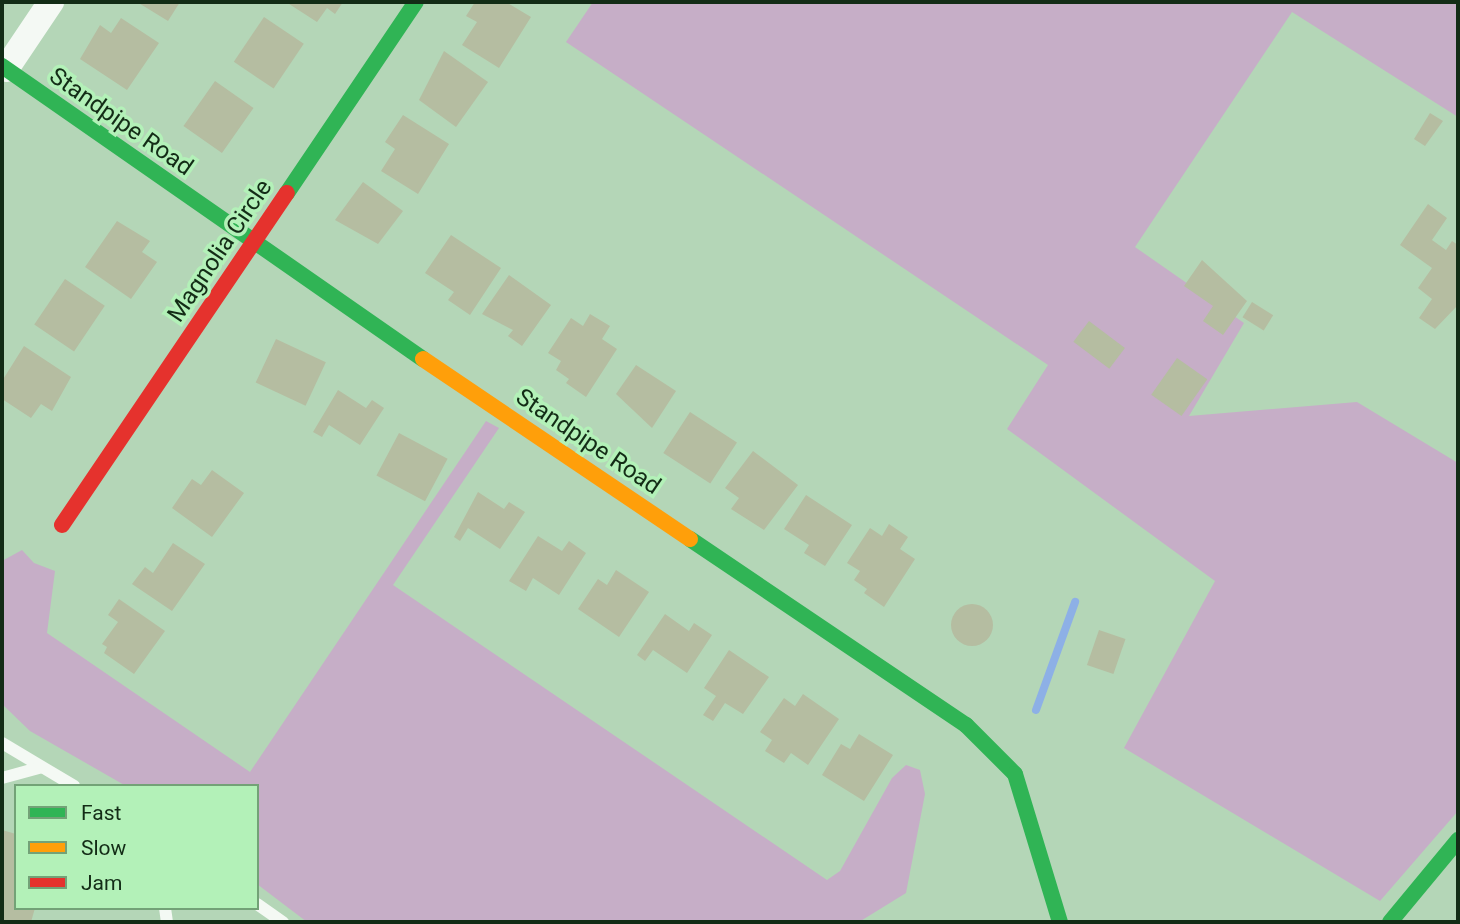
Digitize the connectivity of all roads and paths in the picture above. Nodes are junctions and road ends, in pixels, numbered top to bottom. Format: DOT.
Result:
graph roads {
  1 [pos="51,2"];
  2 [pos="416,2"];
  3 [pos="4,67"];
  4 [pos="252,244"];
  5 [pos="62,525"];
  6 [pos="2,743"];
  7 [pos="42,767"];
  8 [pos="2,778"];
  9 [pos="71,784"];
  10 [pos="1458,840"];
  11 [pos="259,905"];
  12 [pos="283,922"];
  13 [pos="1060,922"];
  14 [pos="1390,922"];
  1 -- 3 [label="street"];
  2 -- 4 [label="street, Magnolia Circle"];
  3 -- 4 [label="street, Standpipe Road"];
  4 -- 5 [label="street, Magnolia Circle"];
  4 -- 13 [label="street, Standpipe Road"];
  6 -- 7 [label="lane"];
  7 -- 8 [label="lane"];
  7 -- 9 [label="lane"];
  10 -- 14 [label="street"];
  11 -- 12 [label="lane"];
}
